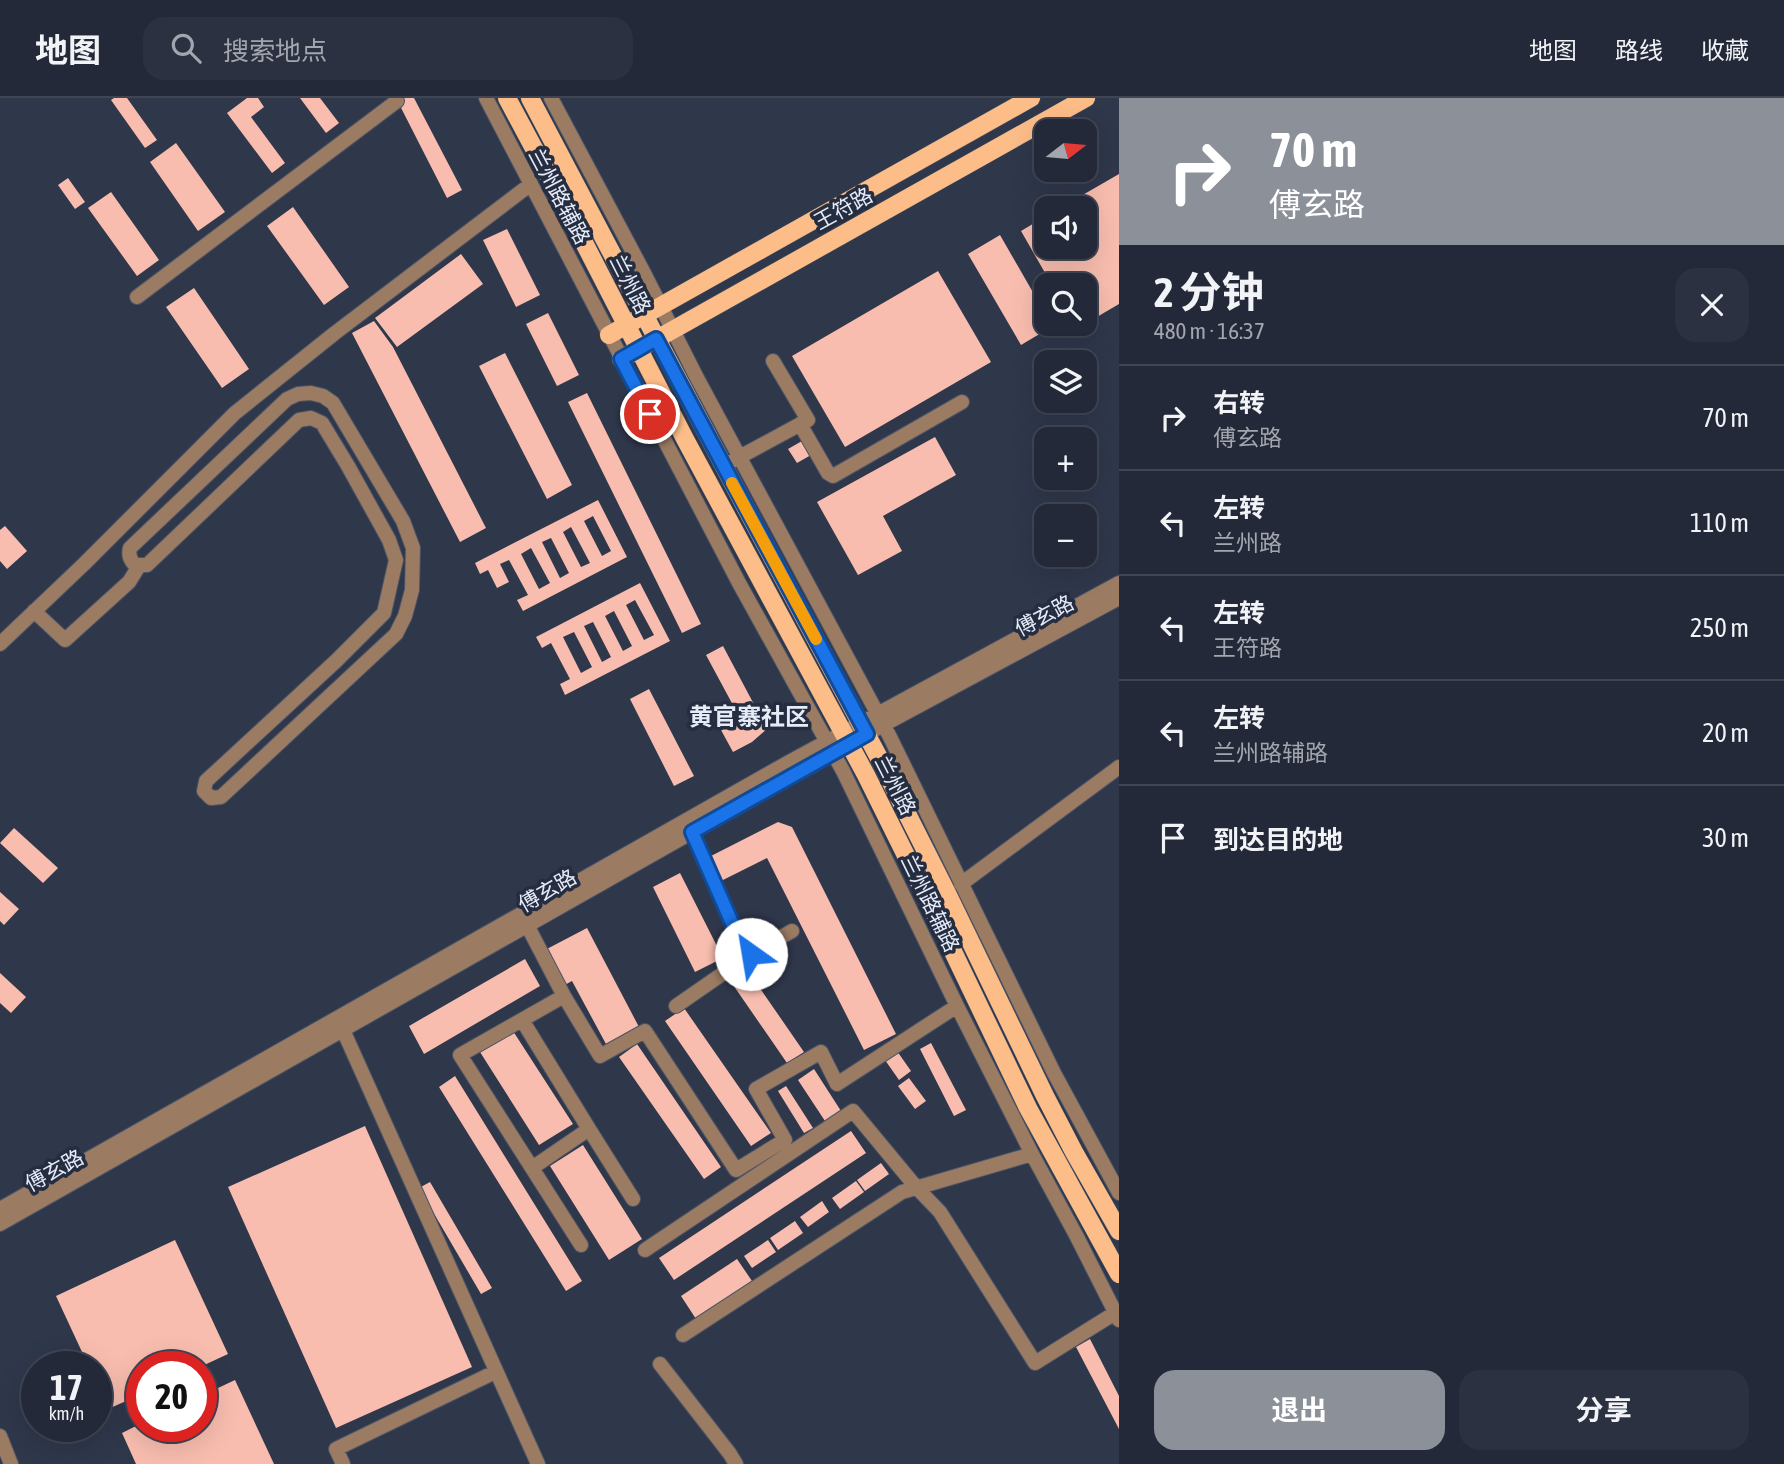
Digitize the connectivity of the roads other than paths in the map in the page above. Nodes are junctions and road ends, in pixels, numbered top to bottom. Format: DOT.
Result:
graph roads {
  1 [pos="485,98"];
  2 [pos="507,98"];
  3 [pos="530,98"];
  4 [pos="551,98"];
  5 [pos="1031,98"];
  6 [pos="1086,98"];
  7 [pos="397,101"];
  8 [pos="531,184"];
  9 [pos="137,297"];
  10 [pos="661,306"];
  11 [pos="644,315"];
  12 [pos="626,325"];
  13 [pos="609,335"];
  14 [pos="664,335"];
  15 [pos="639,349"];
  16 [pos="621,359"];
  17 [pos="773,361"];
  18 [pos="962,402"];
  19 [pos="800,424"];
  20 [pos="740,457"];
  21 [pos="724,466"];
  22 [pos="139,566"];
  23 [pos="1119,583"];
  24 [pos="1119,598"];
  25 [pos="34,611"];
  26 [pos="0,643"];
  27 [pos="336,661"];
  28 [pos="349,677"];
  29 [pos="880,719"];
  30 [pos="864,728"];
  31 [pos="846,738"];
  32 [pos="830,747"];
  33 [pos="1119,767"];
  34 [pos="692,832"];
  35 [pos="961,884"];
  36 [pos="527,925"];
  37 [pos="792,931"];
  38 [pos="751,954"];
  39 [pos="564,996"];
  40 [pos="676,1006"];
  41 [pos="957,1006"];
  42 [pos="522,1020"];
  43 [pos="342,1030"];
  44 [pos="589,1129"];
  45 [pos="1032,1154"];
  46 [pos="532,1168"];
  47 [pos="916,1187"];
  48 [pos="1119,1193"];
  49 [pos="633,1199"];
  50 [pos="0,1209"];
  51 [pos="0,1224"];
  52 [pos="1119,1231"];
  53 [pos="580,1245"];
  54 [pos="645,1250"];
  55 [pos="1119,1275"];
  56 [pos="1117,1316"];
  57 [pos="683,1335"];
  58 [pos="660,1364"];
  59 [pos="495,1372"];
  60 [pos="0,1436"];
  61 [pos="11,1464"];
  62 [pos="343,1464"];
  63 [pos="538,1464"];
  64 [pos="736,1464"];
  1 -- 8 [label="street, 兰州路辅路"];
  2 -- 12 [label="main road, 兰州路"];
  3 -- 11 [label="main road, 兰州路"];
  4 -- 10 [label="street, 兰州路辅路"];
  5 -- 10 [label="main road, 王符路"];
  6 -- 14 [label="main road, 王符路"];
  7 -- 9 [label="street"];
  8 -- 13 [label="street, 兰州路辅路"];
  8 -- 25 [label="street"];
  10 -- 11 [label="main road, 王符路"];
  10 -- 14 [label="street, 兰州路辅路"];
  11 -- 12 [label="main road, 王符路"];
  11 -- 14 [label="main road, 兰州路"];
  12 -- 13 [label="main road, 王符路"];
  12 -- 15 [label="main road, 兰州路"];
  13 -- 16 [label="street, 兰州路辅路"];
  14 -- 15 [label="main road, 王符路"];
  14 -- 20 [label="street, 兰州路辅路"];
  14 -- 21 [label="main road, 兰州路"];
  15 -- 16 [label="main road, 王符路"];
  15 -- 31 [label="main road, 兰州路"];
  16 -- 32 [label="street, 兰州路辅路"];
  17 -- 19 [label="street"];
  18 -- 19 [label="street"];
  19 -- 20 [label="street"];
  20 -- 21 [label="street"];
  20 -- 29 [label="street, 兰州路辅路"];
  21 -- 30 [label="main road, 兰州路"];
  22 -- 25 [label="street"];
  22 -- 27 [label="street"];
  22 -- 28 [label="street"];
  23 -- 29 [label="street, 傅玄路"];
  24 -- 29 [label="street, 傅玄路"];
  25 -- 26 [label="street"];
  27 -- 28 [label="street"];
  27 -- 28 [label="street"];
  29 -- 30 [label="street, 傅玄路"];
  29 -- 35 [label="street, 兰州路辅路"];
  30 -- 31 [label="street, 傅玄路"];
  30 -- 52 [label="main road, 兰州路"];
  31 -- 32 [label="street, 傅玄路"];
  31 -- 55 [label="main road, 兰州路"];
  32 -- 34 [label="street, 傅玄路"];
  32 -- 41 [label="street, 兰州路辅路"];
  32 -- 50 [label="street, 傅玄路"];
  33 -- 35 [label="street"];
  34 -- 36 [label="street, 傅玄路"];
  34 -- 38 [label="street"];
  35 -- 48 [label="street, 兰州路辅路"];
  36 -- 39 [label="street"];
  36 -- 43 [label="street, 傅玄路"];
  37 -- 38 [label="street"];
  38 -- 40 [label="street"];
  39 -- 41 [label="street"];
  39 -- 42 [label="street"];
  41 -- 45 [label="street, 兰州路辅路"];
  42 -- 44 [label="street"];
  42 -- 46 [label="street"];
  43 -- 51 [label="street, 傅玄路"];
  43 -- 59 [label="street"];
  44 -- 46 [label="street"];
  44 -- 49 [label="street"];
  45 -- 47 [label="street"];
  45 -- 56 [label="street, 兰州路辅路"];
  46 -- 53 [label="street"];
  47 -- 54 [label="street"];
  47 -- 56 [label="street"];
  47 -- 57 [label="street"];
  58 -- 64 [label="street"];
  59 -- 62 [label="street"];
  59 -- 63 [label="street"];
  60 -- 61 [label="street"];
}
